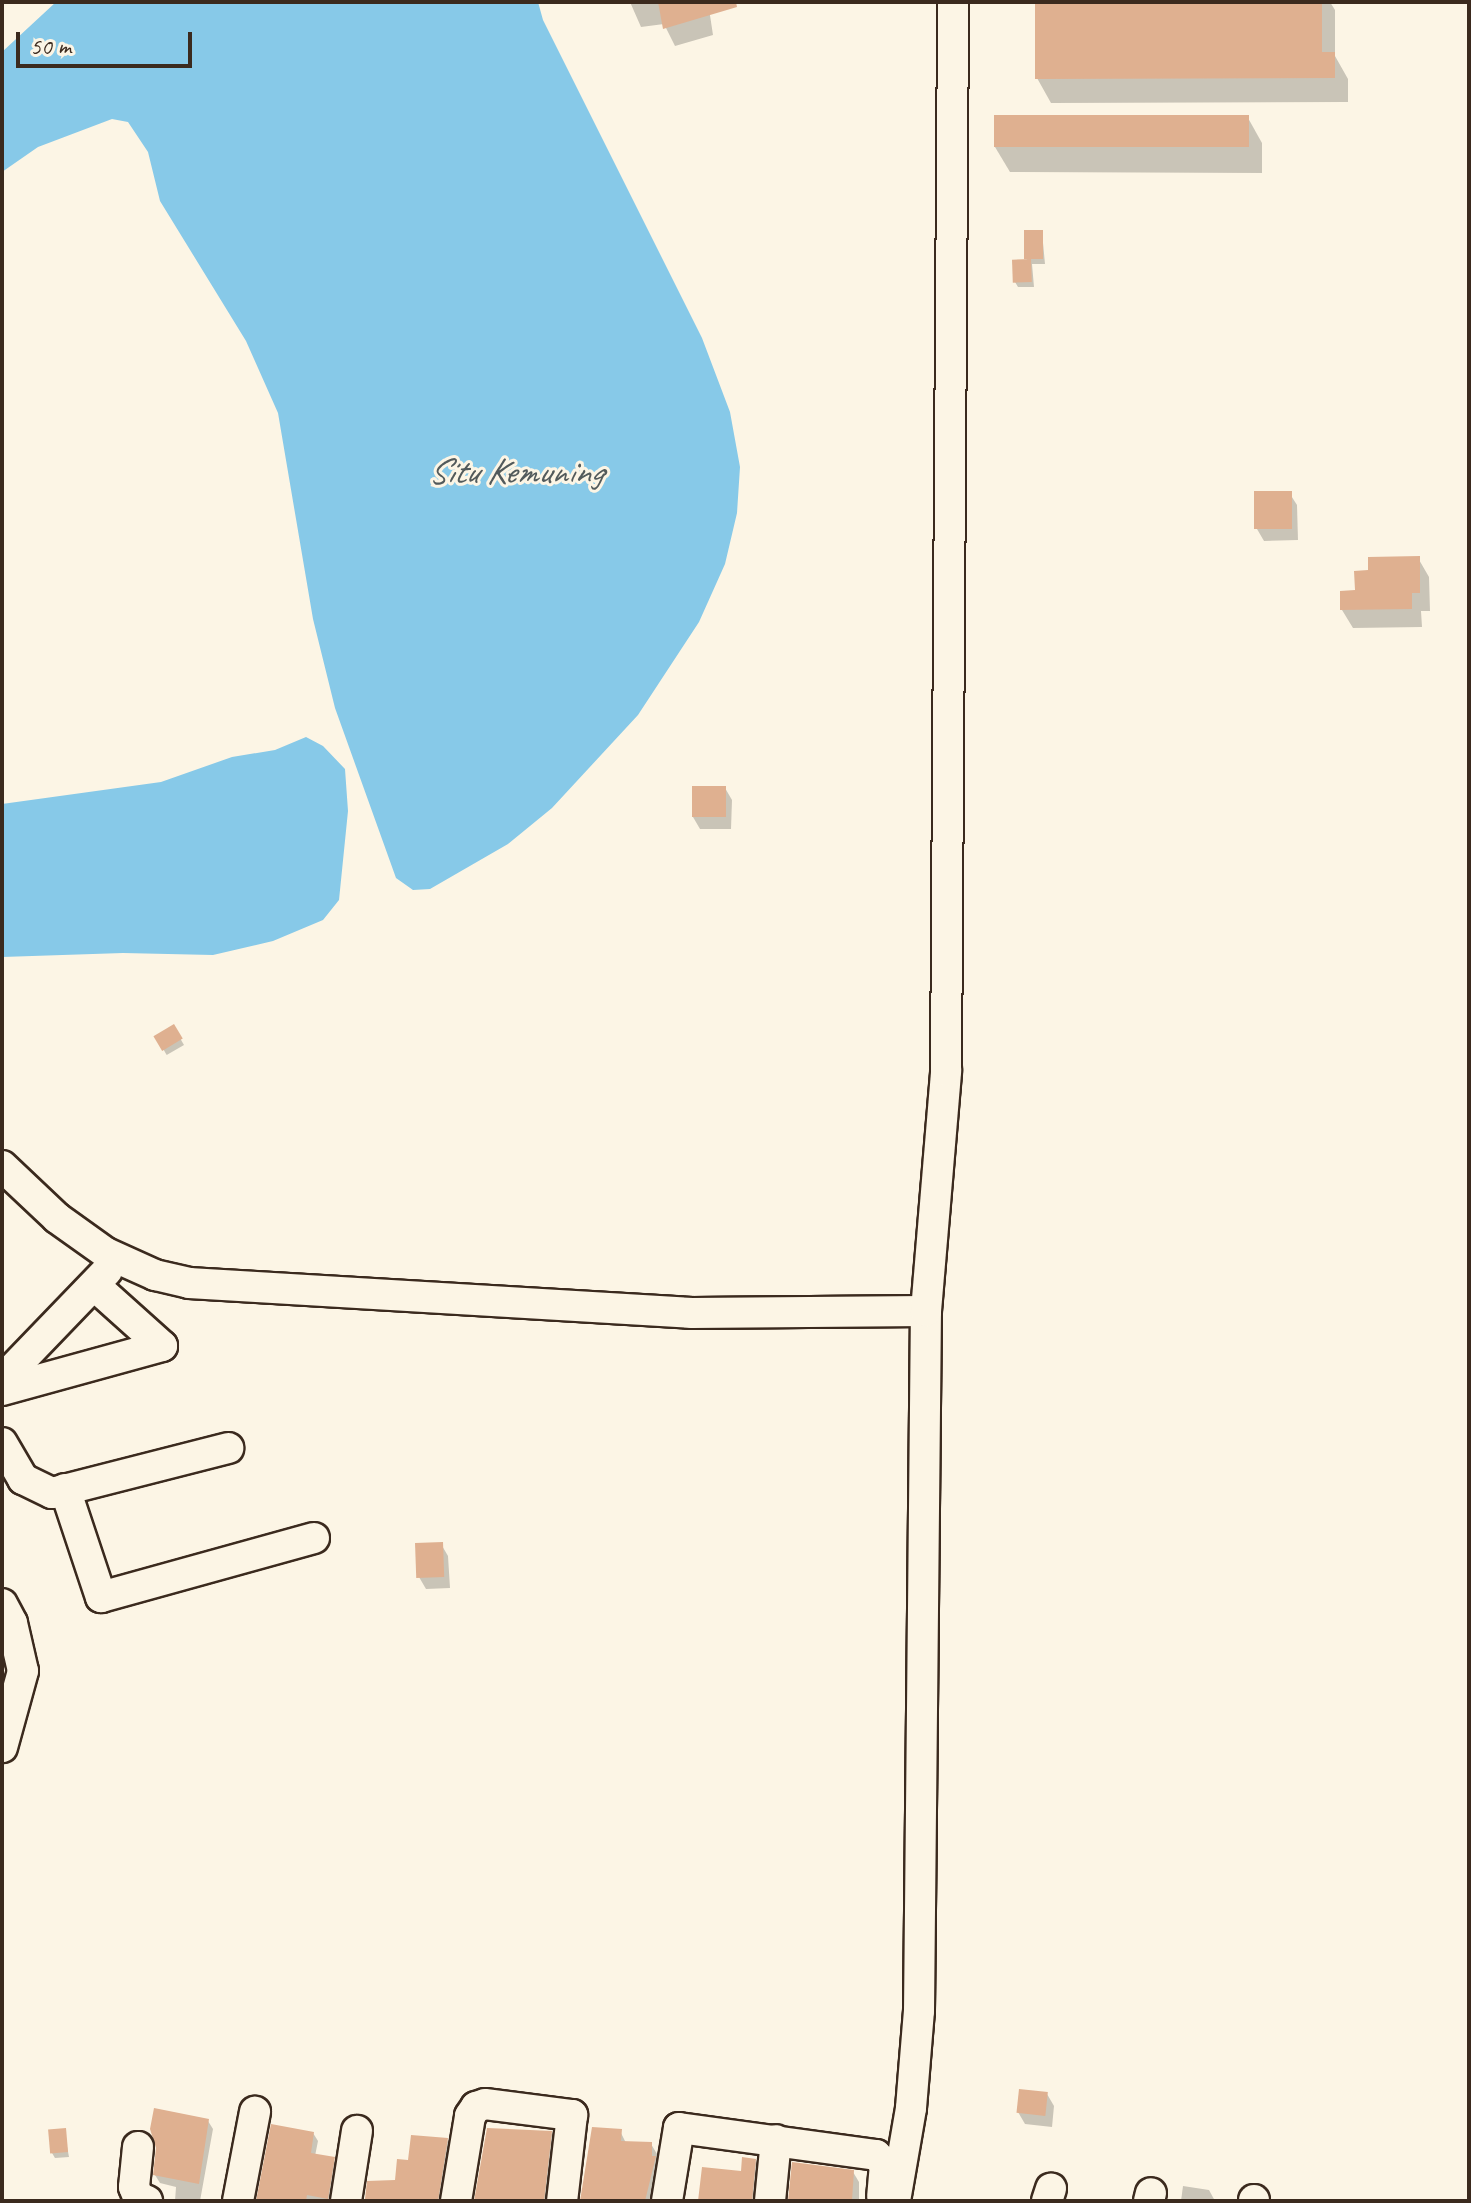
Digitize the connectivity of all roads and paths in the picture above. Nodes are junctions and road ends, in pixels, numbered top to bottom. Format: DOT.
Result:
graph roads {
  1 [pos="953,2"];
  2 [pos="2,1166"];
  3 [pos="119,1259"];
  4 [pos="94,1285"];
  5 [pos="926,1311"];
  6 [pos="2,1380"];
  7 [pos="2,1390"];
  8 [pos="2,1443"];
  9 [pos="228,1448"];
  10 [pos="65,1489"];
  11 [pos="314,1538"];
  12 [pos="5,1616"];
  13 [pos="8,1715"];
  14 [pos="2,1747"];
  15 [pos="255,2112"];
  16 [pos="357,2131"];
  17 [pos="776,2140"];
  18 [pos="138,2147"];
  19 [pos="147,2201"];
  20 [pos="238,2201"];
  21 [pos="346,2201"];
  22 [pos="456,2201"];
  23 [pos="562,2201"];
  24 [pos="667,2201"];
  25 [pos="770,2201"];
  26 [pos="881,2201"];
  27 [pos="895,2201"];
  1 -- 5 [label="street"];
  2 -- 3 [label="street"];
  3 -- 4 [label="street"];
  3 -- 5 [label="street"];
  4 -- 6 [label="street"];
  4 -- 7 [label="street"];
  5 -- 27 [label="street"];
  8 -- 10 [label="street"];
  9 -- 10 [label="street"];
  10 -- 11 [label="street"];
  12 -- 13 [label="street"];
  13 -- 14 [label="street"];
  15 -- 20 [label="street"];
  16 -- 21 [label="street"];
  17 -- 24 [label="street"];
  17 -- 25 [label="street"];
  17 -- 26 [label="street"];
  18 -- 19 [label="street"];
  22 -- 23 [label="street"];
}
